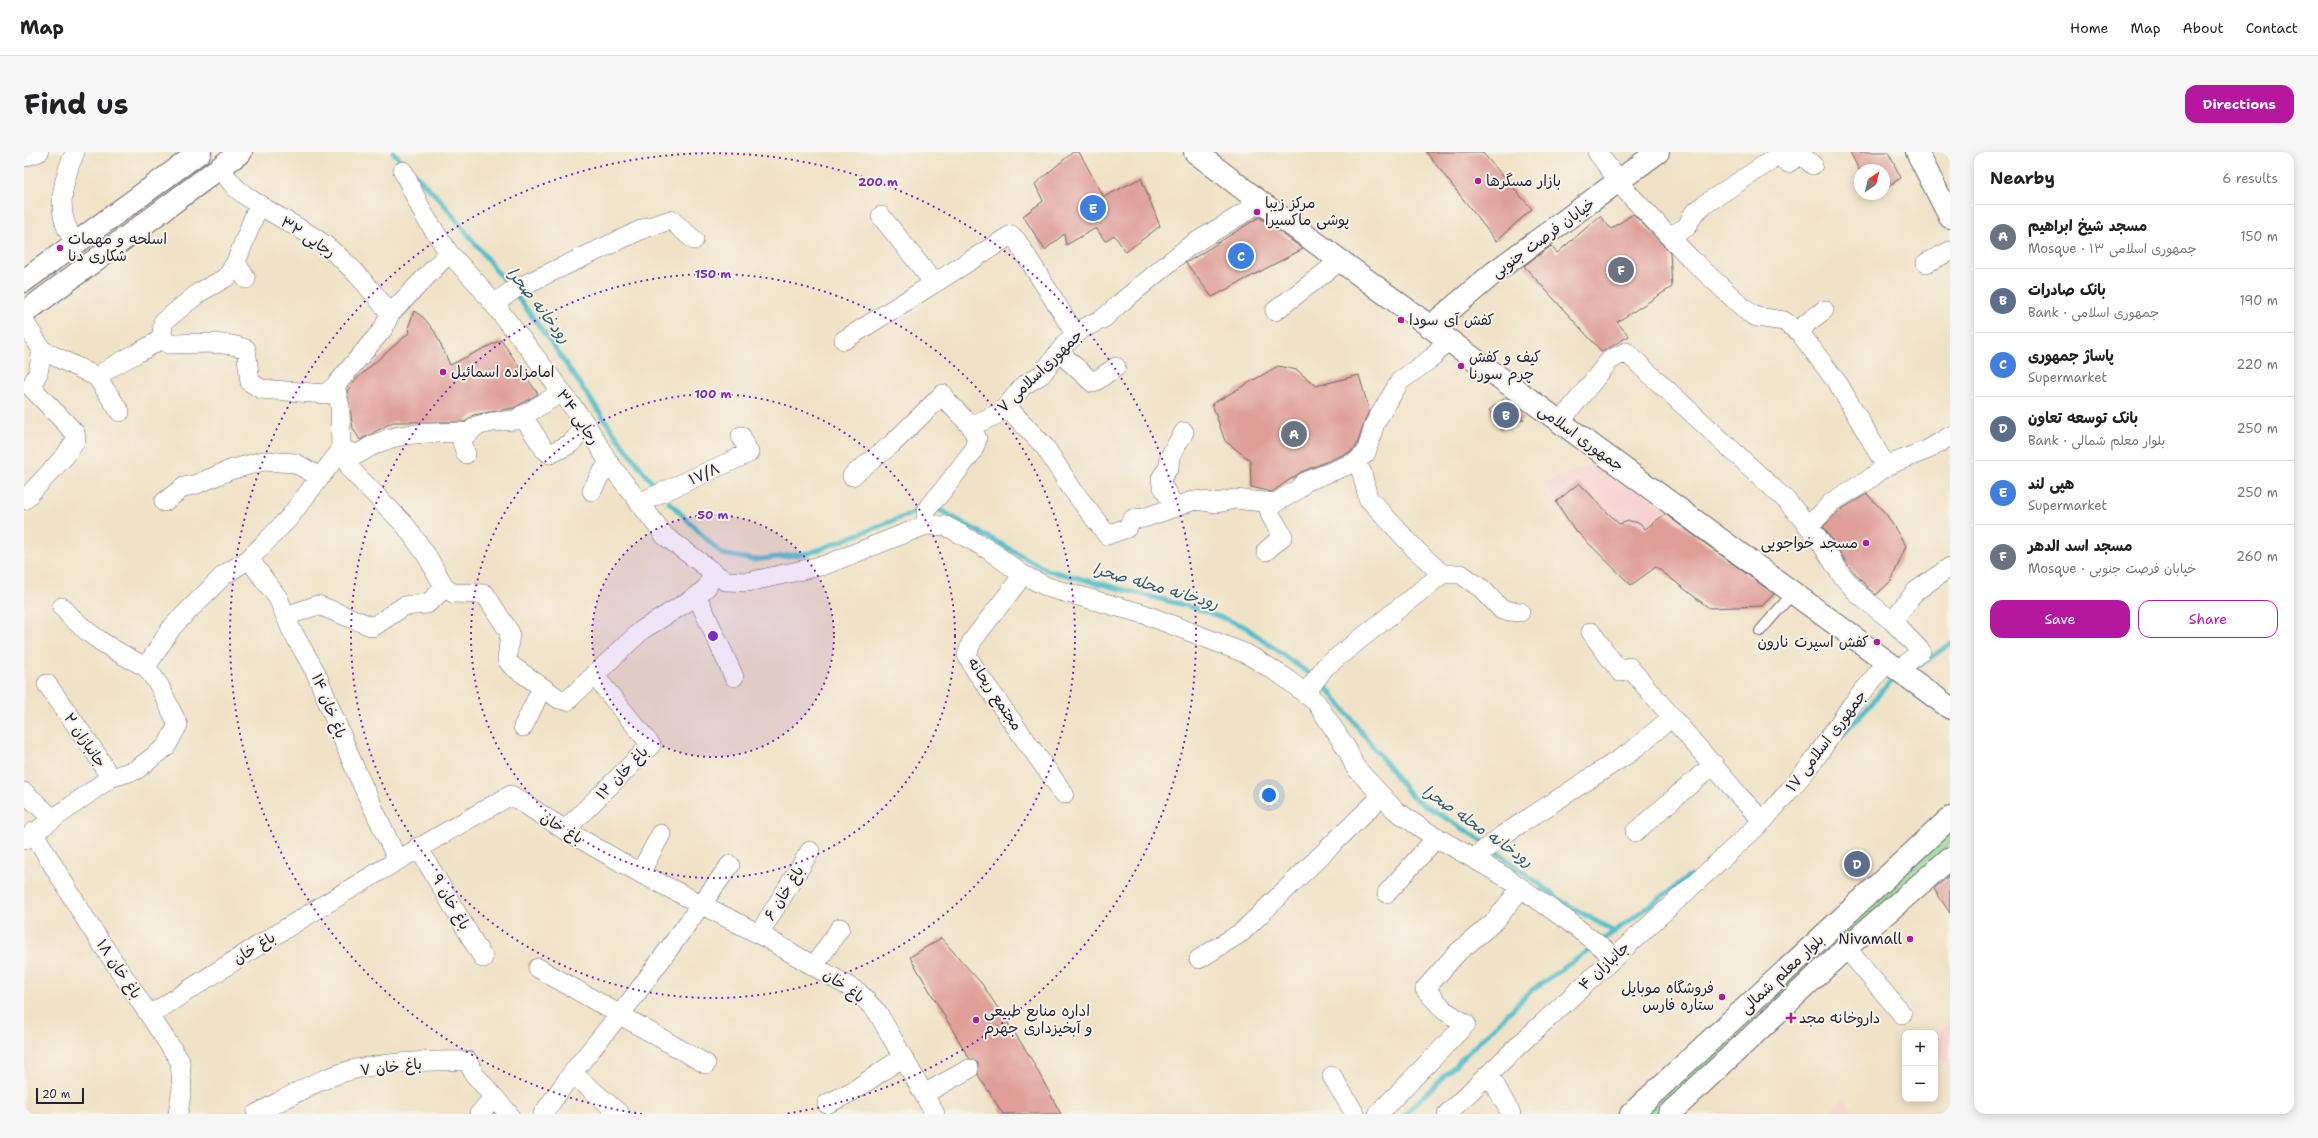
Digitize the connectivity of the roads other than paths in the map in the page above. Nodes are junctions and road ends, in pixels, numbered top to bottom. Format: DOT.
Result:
graph roads {
  1 [pos="39,152"];
  2 [pos="75,152"];
  3 [pos="200,152"];
  4 [pos="241,152"];
  5 [pos="1195,152"];
  6 [pos="1598,152"];
  7 [pos="1658,152"];
  8 [pos="1917,152"];
  9 [pos="24,157"];
  10 [pos="215,160"];
  11 [pos="1812,165"];
  12 [pos="403,170"];
  13 [pos="1619,182"];
  14 [pos="1259,201"];
  15 [pos="259,204"];
  16 [pos="881,216"];
  17 [pos="1950,217"];
  18 [pos="1670,236"];
  19 [pos="694,240"];
  20 [pos="76,243"];
  21 [pos="1950,251"];
  22 [pos="449,253"];
  23 [pos="1340,261"];
  24 [pos="236,262"];
  25 [pos="1926,263"];
  26 [pos="246,279"];
  27 [pos="24,281"];
  28 [pos="934,283"];
  29 [pos="495,303"];
  30 [pos="1824,310"];
  31 [pos="1275,311"];
  32 [pos="24,313"];
  33 [pos="390,314"];
  34 [pos="24,321"];
  35 [pos="1439,333"];
  36 [pos="1800,333"];
  37 [pos="1076,335"];
  38 [pos="162,338"];
  39 [pos="844,340"];
  40 [pos="42,350"];
  41 [pos="1059,352"];
  42 [pos="1116,367"];
  43 [pos="97,377"];
  44 [pos="335,386"];
  45 [pos="559,390"];
  46 [pos="1007,407"];
  47 [pos="120,412"];
  48 [pos="522,415"];
  49 [pos="1560,422"];
  50 [pos="587,426"];
  51 [pos="971,426"];
  52 [pos="459,432"];
  53 [pos="1184,432"];
  54 [pos="741,436"];
  55 [pos="1950,436"];
  56 [pos="341,450"];
  57 [pos="466,454"];
  58 [pos="1356,462"];
  59 [pos="609,463"];
  60 [pos="1886,466"];
  61 [pos="852,476"];
  62 [pos="320,477"];
  63 [pos="592,491"];
  64 [pos="24,500"];
  65 [pos="164,502"];
  66 [pos="641,502"];
  67 [pos="1267,502"];
  68 [pos="1174,506"];
  69 [pos="927,514"];
  70 [pos="1805,522"];
  71 [pos="1266,551"];
  72 [pos="249,558"];
  73 [pos="1950,567"];
  74 [pos="713,573"];
  75 [pos="1442,574"];
  76 [pos="1023,575"];
  77 [pos="445,588"];
  78 [pos="1793,593"];
  79 [pos="697,596"];
  80 [pos="62,607"];
  81 [pos="1520,612"];
  82 [pos="286,616"];
  83 [pos="1892,620"];
  84 [pos="1760,631"];
  85 [pos="1591,632"];
  86 [pos="1893,666"];
  87 [pos="146,667"];
  88 [pos="594,675"];
  89 [pos="734,677"];
  90 [pos="48,684"];
  91 [pos="542,688"];
  92 [pos="1306,693"];
  93 [pos="1950,708"];
  94 [pos="1672,717"];
  95 [pos="523,728"];
  96 [pos="1714,764"];
  97 [pos="110,778"];
  98 [pos="24,792"];
  99 [pos="1064,794"];
  100 [pos="1382,796"];
  101 [pos="1950,818"];
  102 [pos="53,819"];
  103 [pos="1763,821"];
  104 [pos="565,830"];
  105 [pos="1635,832"];
  106 [pos="661,834"];
  107 [pos="29,836"];
  108 [pos="1437,837"];
  109 [pos="418,847"];
  110 [pos="810,851"];
  111 [pos="1475,858"];
  112 [pos="1950,858"];
  113 [pos="397,859"];
  114 [pos="730,865"];
  115 [pos="640,873"];
  116 [pos="1521,888"];
  117 [pos="1387,893"];
  118 [pos="701,904"];
  119 [pos="88,923"];
  120 [pos="840,928"];
  121 [pos="759,934"];
  122 [pos="1846,948"];
  123 [pos="1614,957"];
  124 [pos="483,958"];
  125 [pos="1199,959"];
  126 [pos="815,965"];
  127 [pos="538,968"];
  128 [pos="620,1014"];
  129 [pos="1902,1014"];
  130 [pos="150,1015"];
  131 [pos="903,1057"];
  132 [pos="706,1064"];
  133 [pos="969,1069"];
  134 [pos="572,1073"];
  135 [pos="1489,1074"];
  136 [pos="1332,1076"];
  137 [pos="924,1094"];
  138 [pos="493,1098"];
  139 [pos="827,1104"];
  140 [pos="178,1114"];
  141 [pos="256,1114"];
  142 [pos="479,1114"];
  143 [pos="509,1114"];
  144 [pos="543,1114"];
  145 [pos="620,1114"];
  146 [pos="935,1114"];
  147 [pos="1355,1114"];
  148 [pos="1378,1114"];
  149 [pos="1447,1114"];
  150 [pos="1511,1114"];
  151 [pos="1632,1114"];
  152 [pos="1669,1114"];
  1 -- 9 [label="street"];
  2 -- 20 [label="street"];
  3 -- 20 [label="main road"];
  4 -- 10 [label="main road"];
  5 -- 14 [label="main road, جمهوری اسلامی"];
  6 -- 13 [label="street"];
  7 -- 13 [label="main road, خیابان فرصت جنوبی"];
  8 -- 17 [label="main road"];
  10 -- 15 [label="street, رجایی ۳۲"];
  10 -- 32 [label="main road"];
  11 -- 18 [label="street"];
  12 -- 22 [label="street, رجایی ۳۴"];
  13 -- 18 [label="street"];
  13 -- 35 [label="main road, خیابان فرصت جنوبی"];
  14 -- 23 [label="main road, جمهوری اسلامی"];
  14 -- 37 [label="street, جمهوری‌اسلامی ۷"];
  15 -- 24 [label="street"];
  15 -- 33 [label="street, رجایی ۳۲"];
  16 -- 28 [label="street"];
  18 -- 36 [label="street"];
  19 -- 29 [label="street"];
  20 -- 27 [label="main road"];
  21 -- 25 [label="street"];
  22 -- 29 [label="street, رجایی ۳۴"];
  22 -- 33 [label="street"];
  23 -- 31 [label="street"];
  23 -- 35 [label="main road, جمهوری اسلامی"];
  24 -- 26 [label="street"];
  24 -- 38 [label="street"];
  28 -- 37 [label="street"];
  28 -- 39 [label="street"];
  29 -- 45 [label="street, رجایی ۳۴"];
  30 -- 36 [label="street"];
  33 -- 44 [label="street"];
  34 -- 40 [label="street"];
  35 -- 49 [label="main road, جمهوری اسلامی"];
  35 -- 58 [label="street"];
  36 -- 60 [label="street"];
  37 -- 41 [label="street, جمهوری‌اسلامی ۷"];
  38 -- 43 [label="street"];
  38 -- 44 [label="street"];
  40 -- 43 [label="street"];
  40 -- 64 [label="street"];
  41 -- 42 [label="street"];
  41 -- 46 [label="street, جمهوری‌اسلامی ۷"];
  43 -- 47 [label="street"];
  44 -- 56 [label="street"];
  45 -- 48 [label="street"];
  45 -- 50 [label="street, رجایی ۳۴"];
  46 -- 51 [label="street, جمهوری‌اسلامی ۷"];
  46 -- 68 [label="street"];
  48 -- 50 [label="street"];
  48 -- 52 [label="street"];
  49 -- 70 [label="street"];
  49 -- 78 [label="main road, جمهوری اسلامی"];
  50 -- 59 [label="street, رجایی ۳۴"];
  51 -- 61 [label="street"];
  51 -- 69 [label="street"];
  52 -- 56 [label="street"];
  52 -- 57 [label="street"];
  53 -- 68 [label="street"];
  54 -- 66 [label="street, ۱۷/۸"];
  55 -- 60 [label="street"];
  56 -- 62 [label="street"];
  56 -- 77 [label="street"];
  58 -- 67 [label="street"];
  58 -- 75 [label="street"];
  59 -- 63 [label="street"];
  59 -- 66 [label="street, رجایی ۳۴"];
  60 -- 70 [label="street"];
  62 -- 65 [label="street"];
  62 -- 72 [label="street"];
  66 -- 74 [label="street, رجایی ۳۴"];
  67 -- 68 [label="street"];
  67 -- 71 [label="street"];
  69 -- 74 [label="street, رجایی ۳۴"];
  69 -- 76 [label="street"];
  70 -- 83 [label="street"];
  72 -- 82 [label="street, باغ خان ۱۴"];
  72 -- 87 [label="street"];
  73 -- 83 [label="street"];
  74 -- 79 [label="street"];
  75 -- 81 [label="street"];
  75 -- 92 [label="street"];
  76 -- 92 [label="street"];
  76 -- 99 [label="street, مجتمع ریحانه"];
  77 -- 82 [label="street"];
  77 -- 91 [label="street"];
  78 -- 84 [label="lane"];
  78 -- 86 [label="main road, جمهوری اسلامی"];
  79 -- 88 [label="street"];
  79 -- 89 [label="street"];
  80 -- 87 [label="street"];
  82 -- 113 [label="street, باغ خان ۱۴"];
  83 -- 86 [label="street, جمهوری اسلامی ۱۷"];
  85 -- 94 [label="street"];
  86 -- 93 [label="main road, جمهوری اسلامی"];
  86 -- 103 [label="street, جمهوری اسلامی ۱۷"];
  87 -- 97 [label="street"];
  88 -- 91 [label="street"];
  88 -- 104 [label="street, باغ خان ۱۲"];
  90 -- 97 [label="street, جانبازان ۲"];
  91 -- 95 [label="street"];
  92 -- 100 [label="street"];
  94 -- 96 [label="street"];
  94 -- 111 [label="street"];
  96 -- 103 [label="street"];
  96 -- 105 [label="street"];
  97 -- 102 [label="street, جانبازان ۲"];
  98 -- 102 [label="street"];
  100 -- 108 [label="street"];
  100 -- 125 [label="street"];
  101 -- 151 [label="main road, بلوار معلم شمالی"];
  102 -- 107 [label="street, جانبازان ۲"];
  103 -- 123 [label="street, جانبازان ۴"];
  104 -- 109 [label="street, باغ خان"];
  104 -- 115 [label="street, باغ خان"];
  106 -- 115 [label="street"];
  107 -- 119 [label="street, جانبازان ۲"];
  108 -- 111 [label="street"];
  108 -- 117 [label="street"];
  109 -- 113 [label="street, باغ خان"];
  109 -- 124 [label="street, باغ خان ۹"];
  110 -- 121 [label="street, باغ خان ۶"];
  111 -- 116 [label="street"];
  112 -- 122 [label="main road, بلوار معلم شمالی"];
  113 -- 130 [label="street, باغ خان"];
  114 -- 118 [label="street"];
  115 -- 118 [label="street, باغ خان"];
  116 -- 123 [label="street"];
  116 -- 148 [label="street"];
  118 -- 121 [label="street, باغ خان"];
  118 -- 128 [label="street"];
  119 -- 130 [label="street, باغ خان ۱۸"];
  120 -- 126 [label="street"];
  121 -- 126 [label="street, باغ خان"];
  122 -- 129 [label="street"];
  122 -- 152 [label="main road, بلوار معلم شمالی"];
  123 -- 135 [label="street, جانبازان ۴"];
  126 -- 131 [label="street, باغ خان"];
  127 -- 128 [label="street"];
  128 -- 132 [label="street"];
  128 -- 134 [label="street"];
  130 -- 140 [label="street, باغ خان ۱۸"];
  131 -- 137 [label="street, باغ خان"];
  131 -- 139 [label="street"];
  133 -- 137 [label="street"];
  134 -- 144 [label="street"];
  134 -- 145 [label="street"];
  135 -- 149 [label="street, جانبازان ۴"];
  135 -- 150 [label="street"];
  136 -- 147 [label="street"];
  137 -- 146 [label="street, باغ خان"];
  138 -- 141 [label="street, باغ خان ۷"];
  138 -- 142 [label="street"];
  138 -- 143 [label="street, باغ خان ۷"];
}
